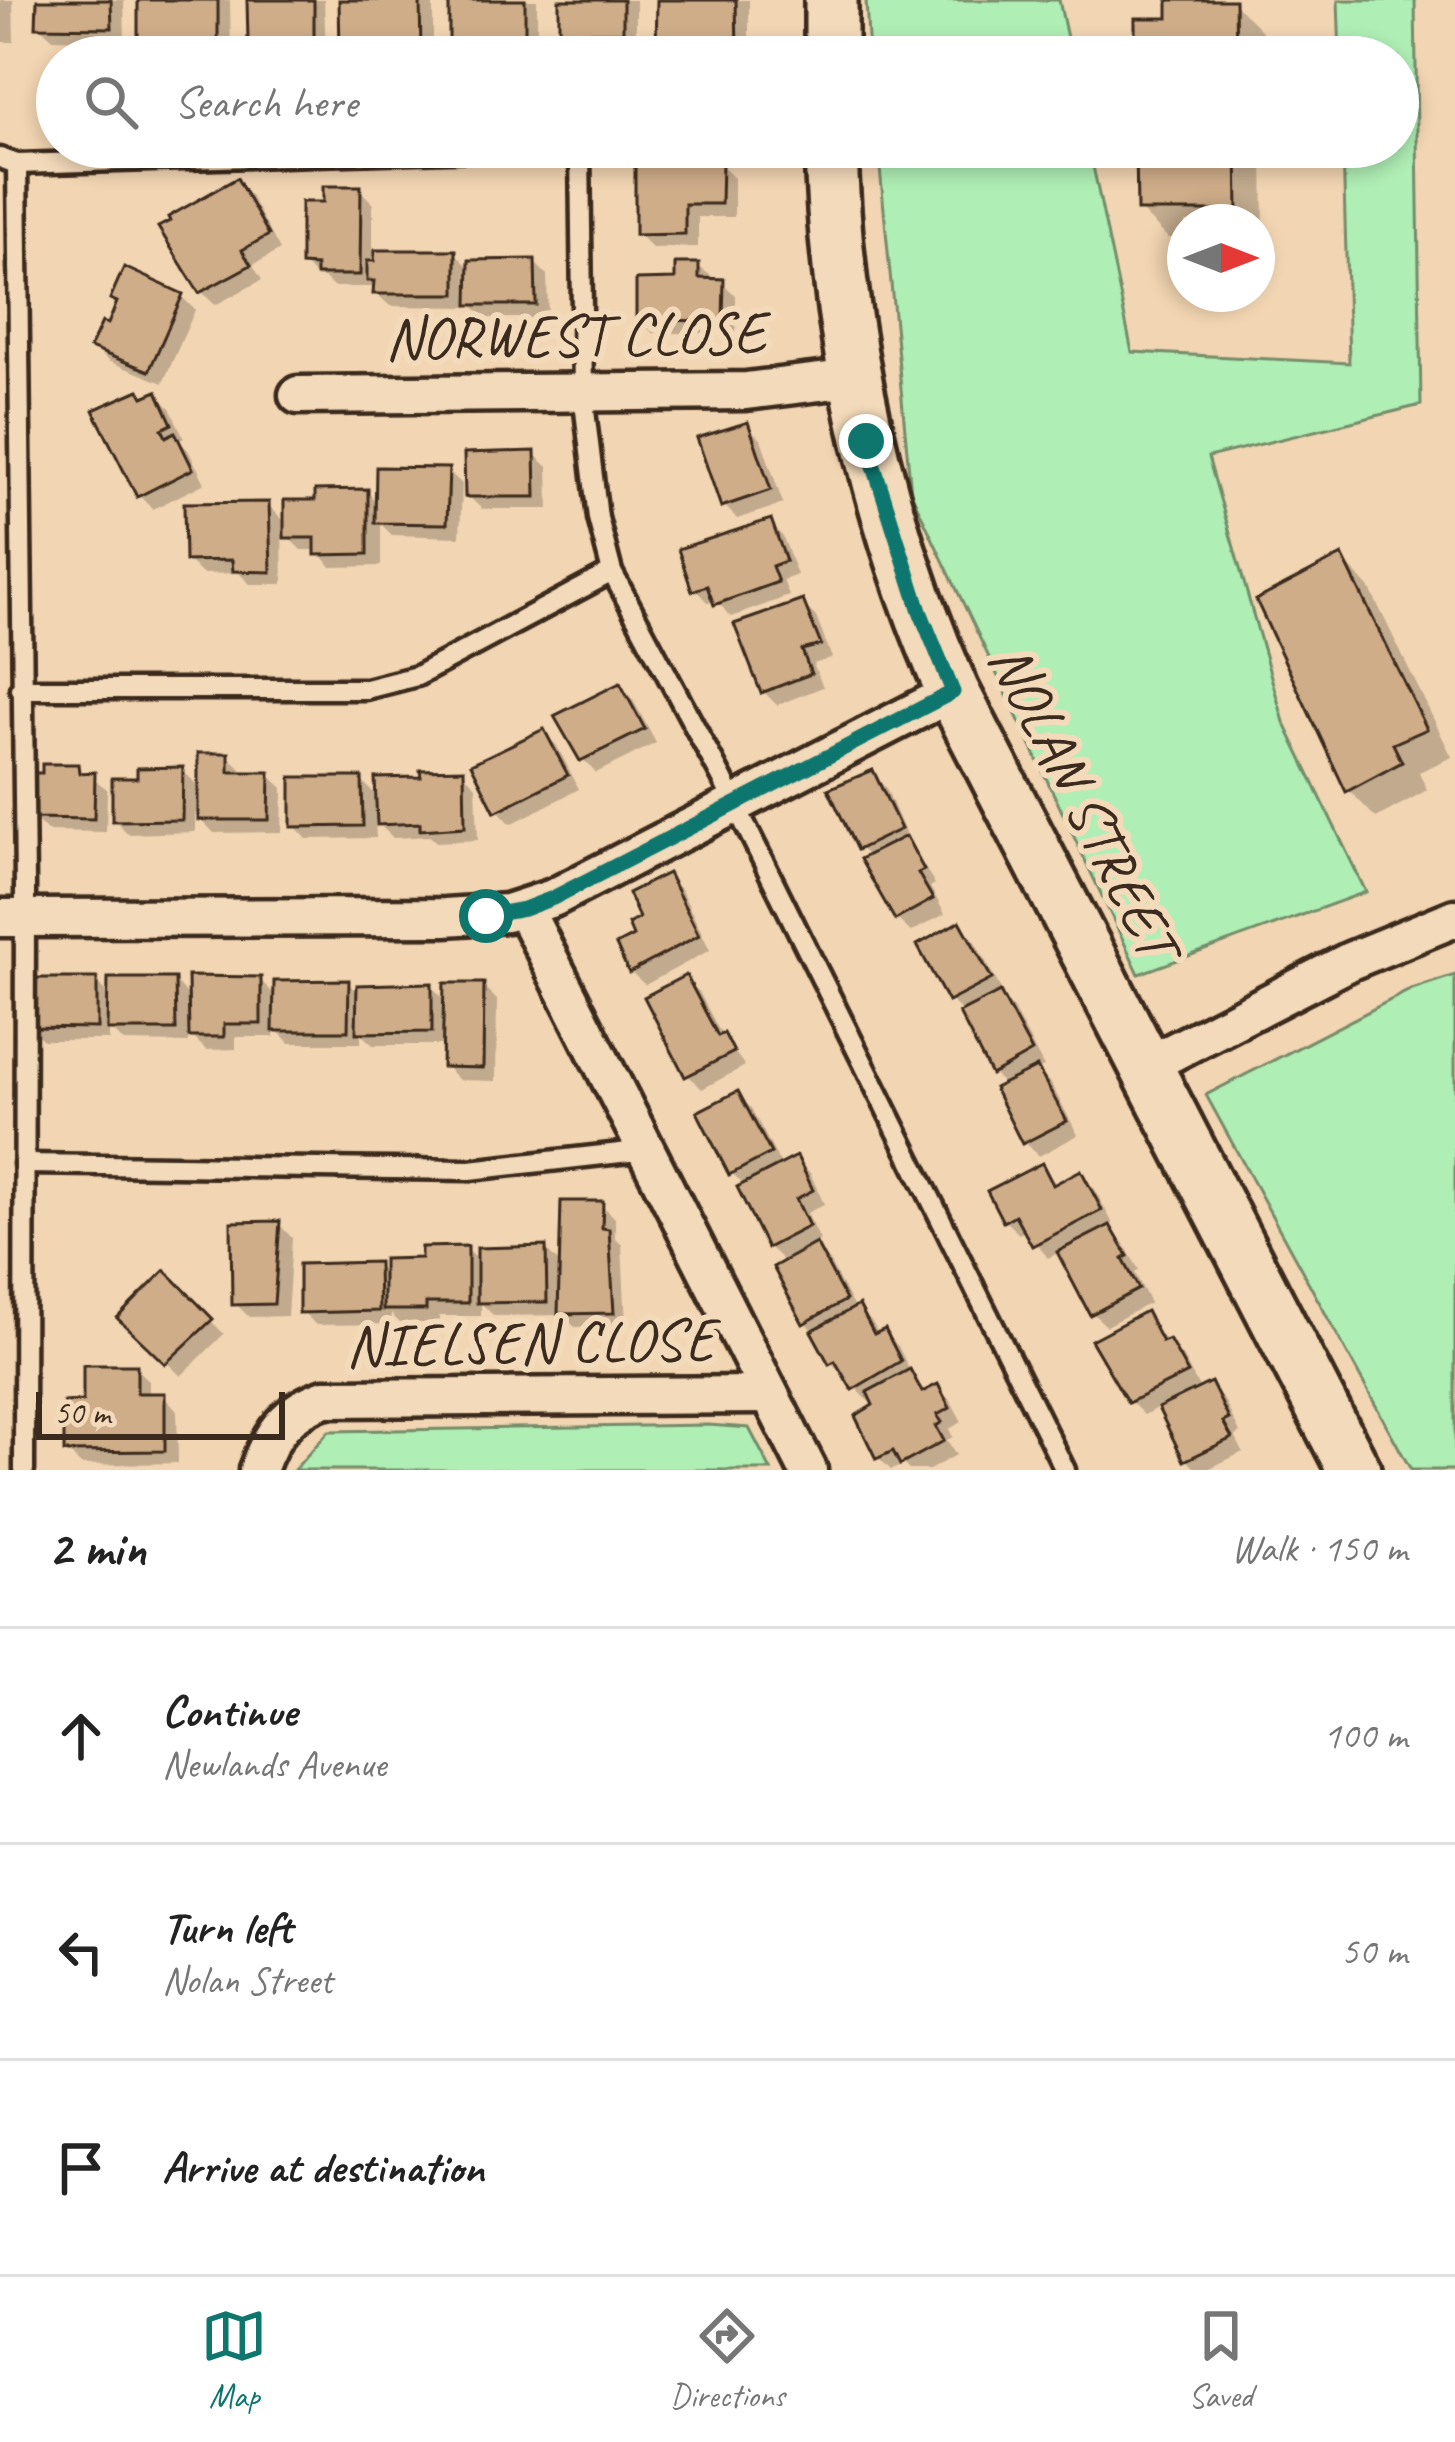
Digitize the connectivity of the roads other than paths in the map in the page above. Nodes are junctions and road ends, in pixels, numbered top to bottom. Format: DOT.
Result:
graph roads {
  1 [pos="831,0"];
  2 [pos="831,36"];
  3 [pos="9,161"];
  4 [pos="580,168"];
  5 [pos="832,168"];
  6 [pos="854,378"];
  7 [pos="298,394"];
  8 [pos="583,394"];
  9 [pos="612,572"];
  10 [pos="20,688"];
  11 [pos="953,692"];
  12 [pos="734,802"];
  13 [pos="524,909"];
  14 [pos="13,918"];
  15 [pos="1455,918"];
  16 [pos="1146,1066"];
  17 [pos="647,1150"];
  18 [pos="24,1164"];
  19 [pos="768,1395"];
  20 [pos="24,1470"];
  21 [pos="258,1470"];
  22 [pos="808,1470"];
  23 [pos="1065,1470"];
  24 [pos="1354,1470"];
  1 -- 2 [label="street"];
  3 -- 10 [label="lane"];
  4 -- 8 [label="lane"];
  5 -- 6 [label="street, NOLAN STREET"];
  6 -- 8 [label="street, NORWEST CLOSE"];
  6 -- 11 [label="street, NOLAN STREET"];
  7 -- 8 [label="street, NORWEST CLOSE"];
  8 -- 9 [label="lane"];
  9 -- 10 [label="lane"];
  9 -- 12 [label="lane"];
  10 -- 14 [label="lane"];
  11 -- 12 [label="street"];
  11 -- 16 [label="street, NOLAN STREET"];
  12 -- 13 [label="street"];
  12 -- 23 [label="lane"];
  13 -- 14 [label="street"];
  13 -- 17 [label="street, NIELSEN CLOSE"];
  14 -- 18 [label="lane"];
  15 -- 16 [label="street"];
  16 -- 24 [label="street, NOLAN STREET"];
  17 -- 18 [label="lane"];
  17 -- 19 [label="street, NIELSEN CLOSE"];
  18 -- 20 [label="lane"];
  19 -- 21 [label="street, NIELSEN CLOSE"];
  19 -- 22 [label="street, NIELSEN CLOSE"];
}
